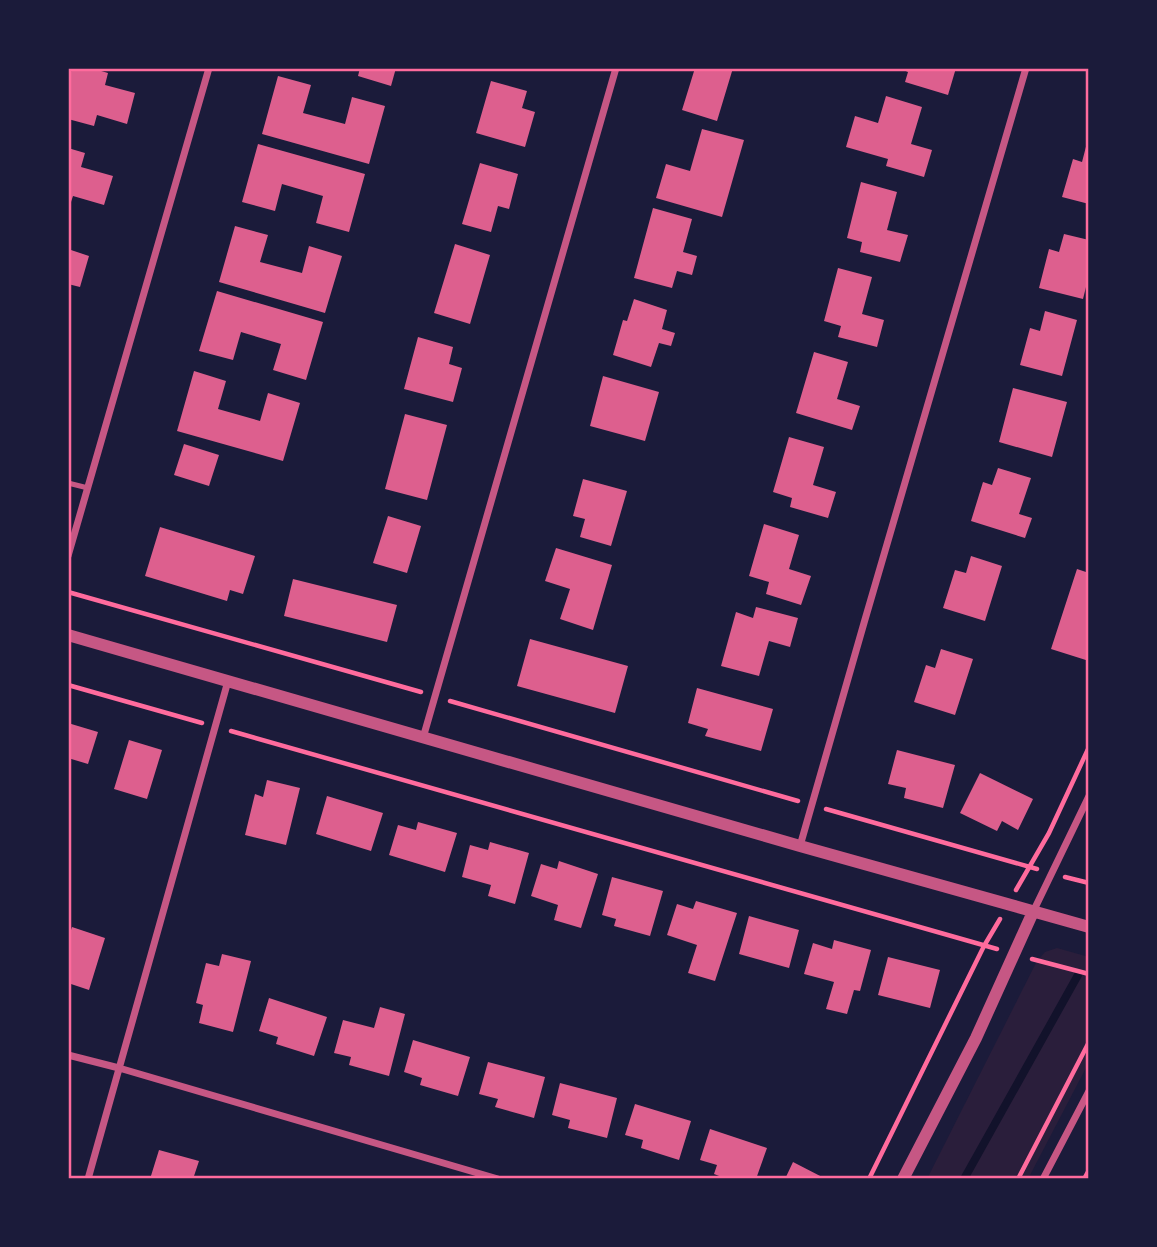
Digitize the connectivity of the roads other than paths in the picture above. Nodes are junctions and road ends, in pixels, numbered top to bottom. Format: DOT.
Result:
graph roads {
  1 [pos="209,68"];
  2 [pos="616,68"];
  3 [pos="1026,68"];
  4 [pos="68,482"];
  5 [pos="88,488"];
  6 [pos="68,556"];
  7 [pos="68,635"];
  8 [pos="228,681"];
  9 [pos="423,738"];
  10 [pos="1089,796"];
  11 [pos="800,846"];
  12 [pos="1033,912"];
  13 [pos="1089,927"];
  14 [pos="68,1055"];
  15 [pos="119,1068"];
  16 [pos="1089,1091"];
  17 [pos="88,1179"];
  18 [pos="498,1179"];
  19 [pos="903,1179"];
  20 [pos="1043,1179"];
  1 -- 5 [label="street"];
  2 -- 9 [label="street"];
  3 -- 11 [label="street"];
  4 -- 5 [label="lane"];
  5 -- 6 [label="street"];
  7 -- 8 [label="street"];
  8 -- 9 [label="street"];
  8 -- 15 [label="street"];
  9 -- 11 [label="street"];
  10 -- 12 [label="street"];
  11 -- 12 [label="street"];
  12 -- 13 [label="street"];
  12 -- 19 [label="street"];
  14 -- 15 [label="street"];
  15 -- 17 [label="street"];
  15 -- 18 [label="street"];
  16 -- 20 [label="street"];
}
